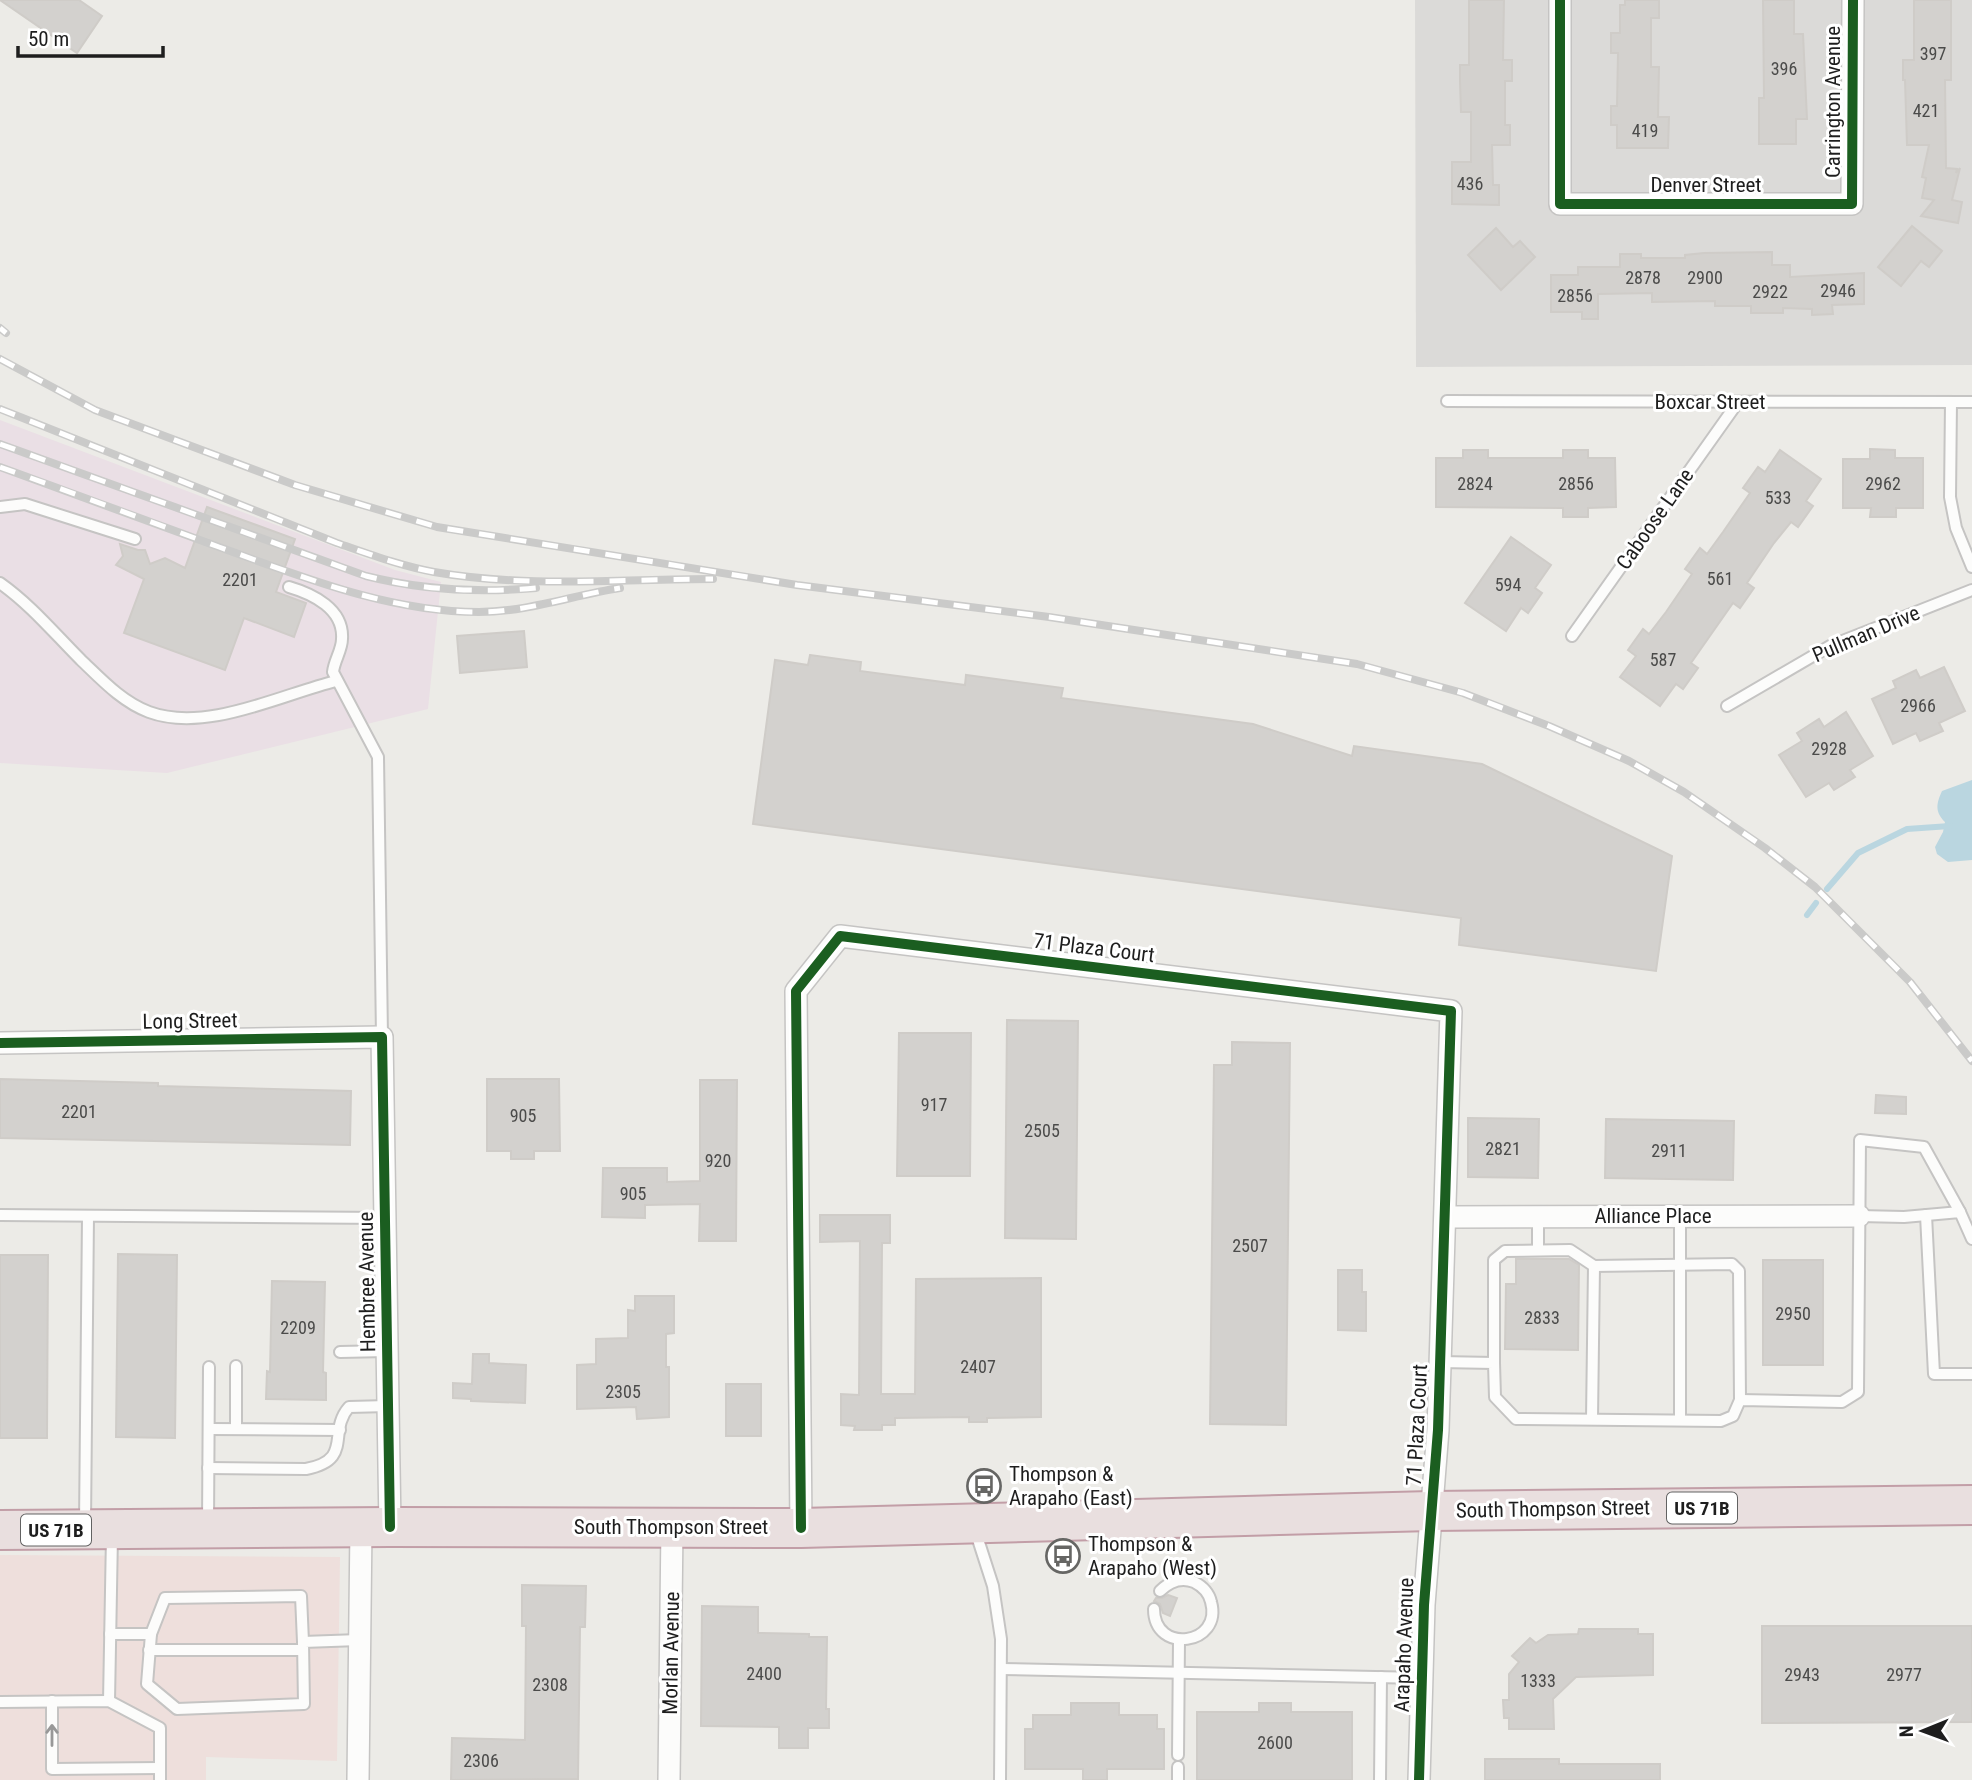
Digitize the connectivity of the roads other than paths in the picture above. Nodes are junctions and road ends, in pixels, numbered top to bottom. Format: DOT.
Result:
graph roads {
  1 [pos="1560,0"];
  2 [pos="1853,0"];
  3 [pos="1852,204"];
  4 [pos="1447,401"];
  5 [pos="1738,402"];
  6 [pos="1951,402"];
  7 [pos="1972,402"];
  8 [pos="0,507"];
  9 [pos="135,539"];
  10 [pos="1972,567"];
  11 [pos="0,583"];
  12 [pos="289,587"];
  13 [pos="1972,590"];
  14 [pos="1572,636"];
  15 [pos="336,681"];
  16 [pos="1727,706"];
  17 [pos="382,1037"];
  18 [pos="0,1043"];
  19 [pos="1959,1212"];
  20 [pos="0,1215"];
  21 [pos="1926,1215"];
  22 [pos="88,1216"];
  23 [pos="1680,1216"];
  24 [pos="1859,1216"];
  25 [pos="1446,1217"];
  26 [pos="1538,1217"];
  27 [pos="385,1218"];
  28 [pos="1972,1239"];
  29 [pos="1538,1250"];
  30 [pos="1681,1265"];
  31 [pos="1594,1266"];
  32 [pos="387,1351"];
  33 [pos="340,1352"];
  34 [pos="1440,1362"];
  35 [pos="1494,1363"];
  36 [pos="236,1366"];
  37 [pos="209,1367"];
  38 [pos="1972,1374"];
  39 [pos="1740,1400"];
  40 [pos="388,1406"];
  41 [pos="1592,1419"];
  42 [pos="1680,1420"];
  43 [pos="209,1429"];
  44 [pos="236,1429"];
  45 [pos="340,1430"];
  46 [pos="208,1468"];
  47 [pos="1972,1505"];
  48 [pos="1431,1511"];
  49 [pos="975,1524"];
  50 [pos="672,1526"];
  51 [pos="376,1527"];
  52 [pos="801,1528"];
  53 [pos="208,1529"];
  54 [pos="0,1530"];
  55 [pos="99,1530"];
  56 [pos="1160,1591"];
  57 [pos="1154,1609"];
  58 [pos="110,1634"];
  59 [pos="151,1634"];
  60 [pos="359,1640"];
  61 [pos="1179,1640"];
  62 [pos="303,1646"];
  63 [pos="149,1650"];
  64 [pos="1001,1669"];
  65 [pos="1179,1672"];
  66 [pos="1381,1677"];
  67 [pos="1422,1678"];
  68 [pos="52,1701"];
  69 [pos="109,1701"];
  70 [pos="0,1702"];
  71 [pos="1178,1755"];
  72 [pos="1178,1768"];
  73 [pos="160,1774"];
  74 [pos="358,1780"];
  75 [pos="669,1780"];
  76 [pos="1000,1780"];
  77 [pos="1178,1780"];
  78 [pos="1380,1780"];
  79 [pos="1419,1780"];
  1 -- 3 [label="street, Denver Street"];
  2 -- 3 [label="street, Carrington Avenue"];
  4 -- 5 [label="lane, Boxcar Street"];
  5 -- 6 [label="lane, Boxcar Street"];
  5 -- 14 [label="lane, Caboose Lane"];
  6 -- 7 [label="lane, Boxcar Street"];
  6 -- 10 [label="lane"];
  8 -- 9 [label="lane"];
  11 -- 15 [label="lane"];
  12 -- 15 [label="lane"];
  13 -- 16 [label="lane, Pullman Drive"];
  15 -- 17 [label="lane"];
  17 -- 18 [label="street, Long Street"];
  17 -- 27 [label="street, Hembree Avenue"];
  19 -- 21 [label="lane"];
  19 -- 24 [label="lane"];
  19 -- 28 [label="lane"];
  20 -- 22 [label="lane"];
  21 -- 24 [label="lane"];
  21 -- 38 [label="lane"];
  22 -- 27 [label="lane"];
  22 -- 55 [label="lane"];
  23 -- 24 [label="street, Alliance Place"];
  23 -- 26 [label="street, Alliance Place"];
  23 -- 30 [label="lane"];
  24 -- 39 [label="lane"];
  25 -- 26 [label="street, Alliance Place"];
  25 -- 34 [label="street, 71 Plaza Court"];
  25 -- 52 [label="street, 71 Plaza Court"];
  26 -- 29 [label="lane"];
  27 -- 32 [label="street, Hembree Avenue"];
  29 -- 31 [label="lane"];
  29 -- 35 [label="lane"];
  30 -- 31 [label="lane"];
  30 -- 39 [label="lane"];
  30 -- 42 [label="lane"];
  31 -- 41 [label="lane"];
  32 -- 33 [label="lane"];
  32 -- 40 [label="street, Hembree Avenue"];
  34 -- 35 [label="lane"];
  34 -- 48 [label="street, 71 Plaza Court"];
  35 -- 41 [label="lane"];
  36 -- 44 [label="lane"];
  37 -- 43 [label="lane"];
  39 -- 42 [label="lane"];
  40 -- 45 [label="lane"];
  40 -- 51 [label="street, Hembree Avenue"];
  41 -- 42 [label="lane"];
  43 -- 44 [label="lane"];
  43 -- 46 [label="lane"];
  44 -- 45 [label="lane"];
  45 -- 46 [label="lane"];
  46 -- 53 [label="lane"];
  47 -- 48 [label="highway, South Thompson Street / US 71B"];
  48 -- 49 [label="highway, South Thompson Street / US 71B"];
  48 -- 67 [label="street, Arapaho Avenue"];
  49 -- 52 [label="highway, South Thompson Street / US 71B"];
  49 -- 64 [label="lane"];
  50 -- 51 [label="highway, South Thompson Street / US 71B"];
  50 -- 52 [label="highway, South Thompson Street / US 71B"];
  50 -- 75 [label="street, Morlan Avenue"];
  51 -- 53 [label="highway, South Thompson Street / US 71B"];
  51 -- 60 [label="street, Hembree Avenue"];
  53 -- 55 [label="highway, South Thompson Street / US 71B"];
  54 -- 55 [label="highway, South Thompson Street / US 71B"];
  55 -- 58 [label="lane"];
  56 -- 61 [label="lane"];
  57 -- 61 [label="lane"];
  58 -- 59 [label="lane"];
  58 -- 69 [label="lane"];
  59 -- 62 [label="lane"];
  59 -- 63 [label="lane"];
  60 -- 62 [label="lane"];
  60 -- 74 [label="street, Hembree Avenue"];
  61 -- 65 [label="lane"];
  62 -- 63 [label="lane"];
  62 -- 63 [label="lane"];
  64 -- 65 [label="lane"];
  64 -- 76 [label="lane"];
  65 -- 66 [label="lane"];
  65 -- 71 [label="lane"];
  66 -- 67 [label="lane"];
  66 -- 78 [label="lane"];
  67 -- 79 [label="street, Arapaho Avenue"];
  68 -- 69 [label="lane"];
  68 -- 70 [label="lane"];
  73 -- 68 [label="lane, one-way"];
  69 -- 73 [label="lane"];
  72 -- 77 [label="lane"];
}
